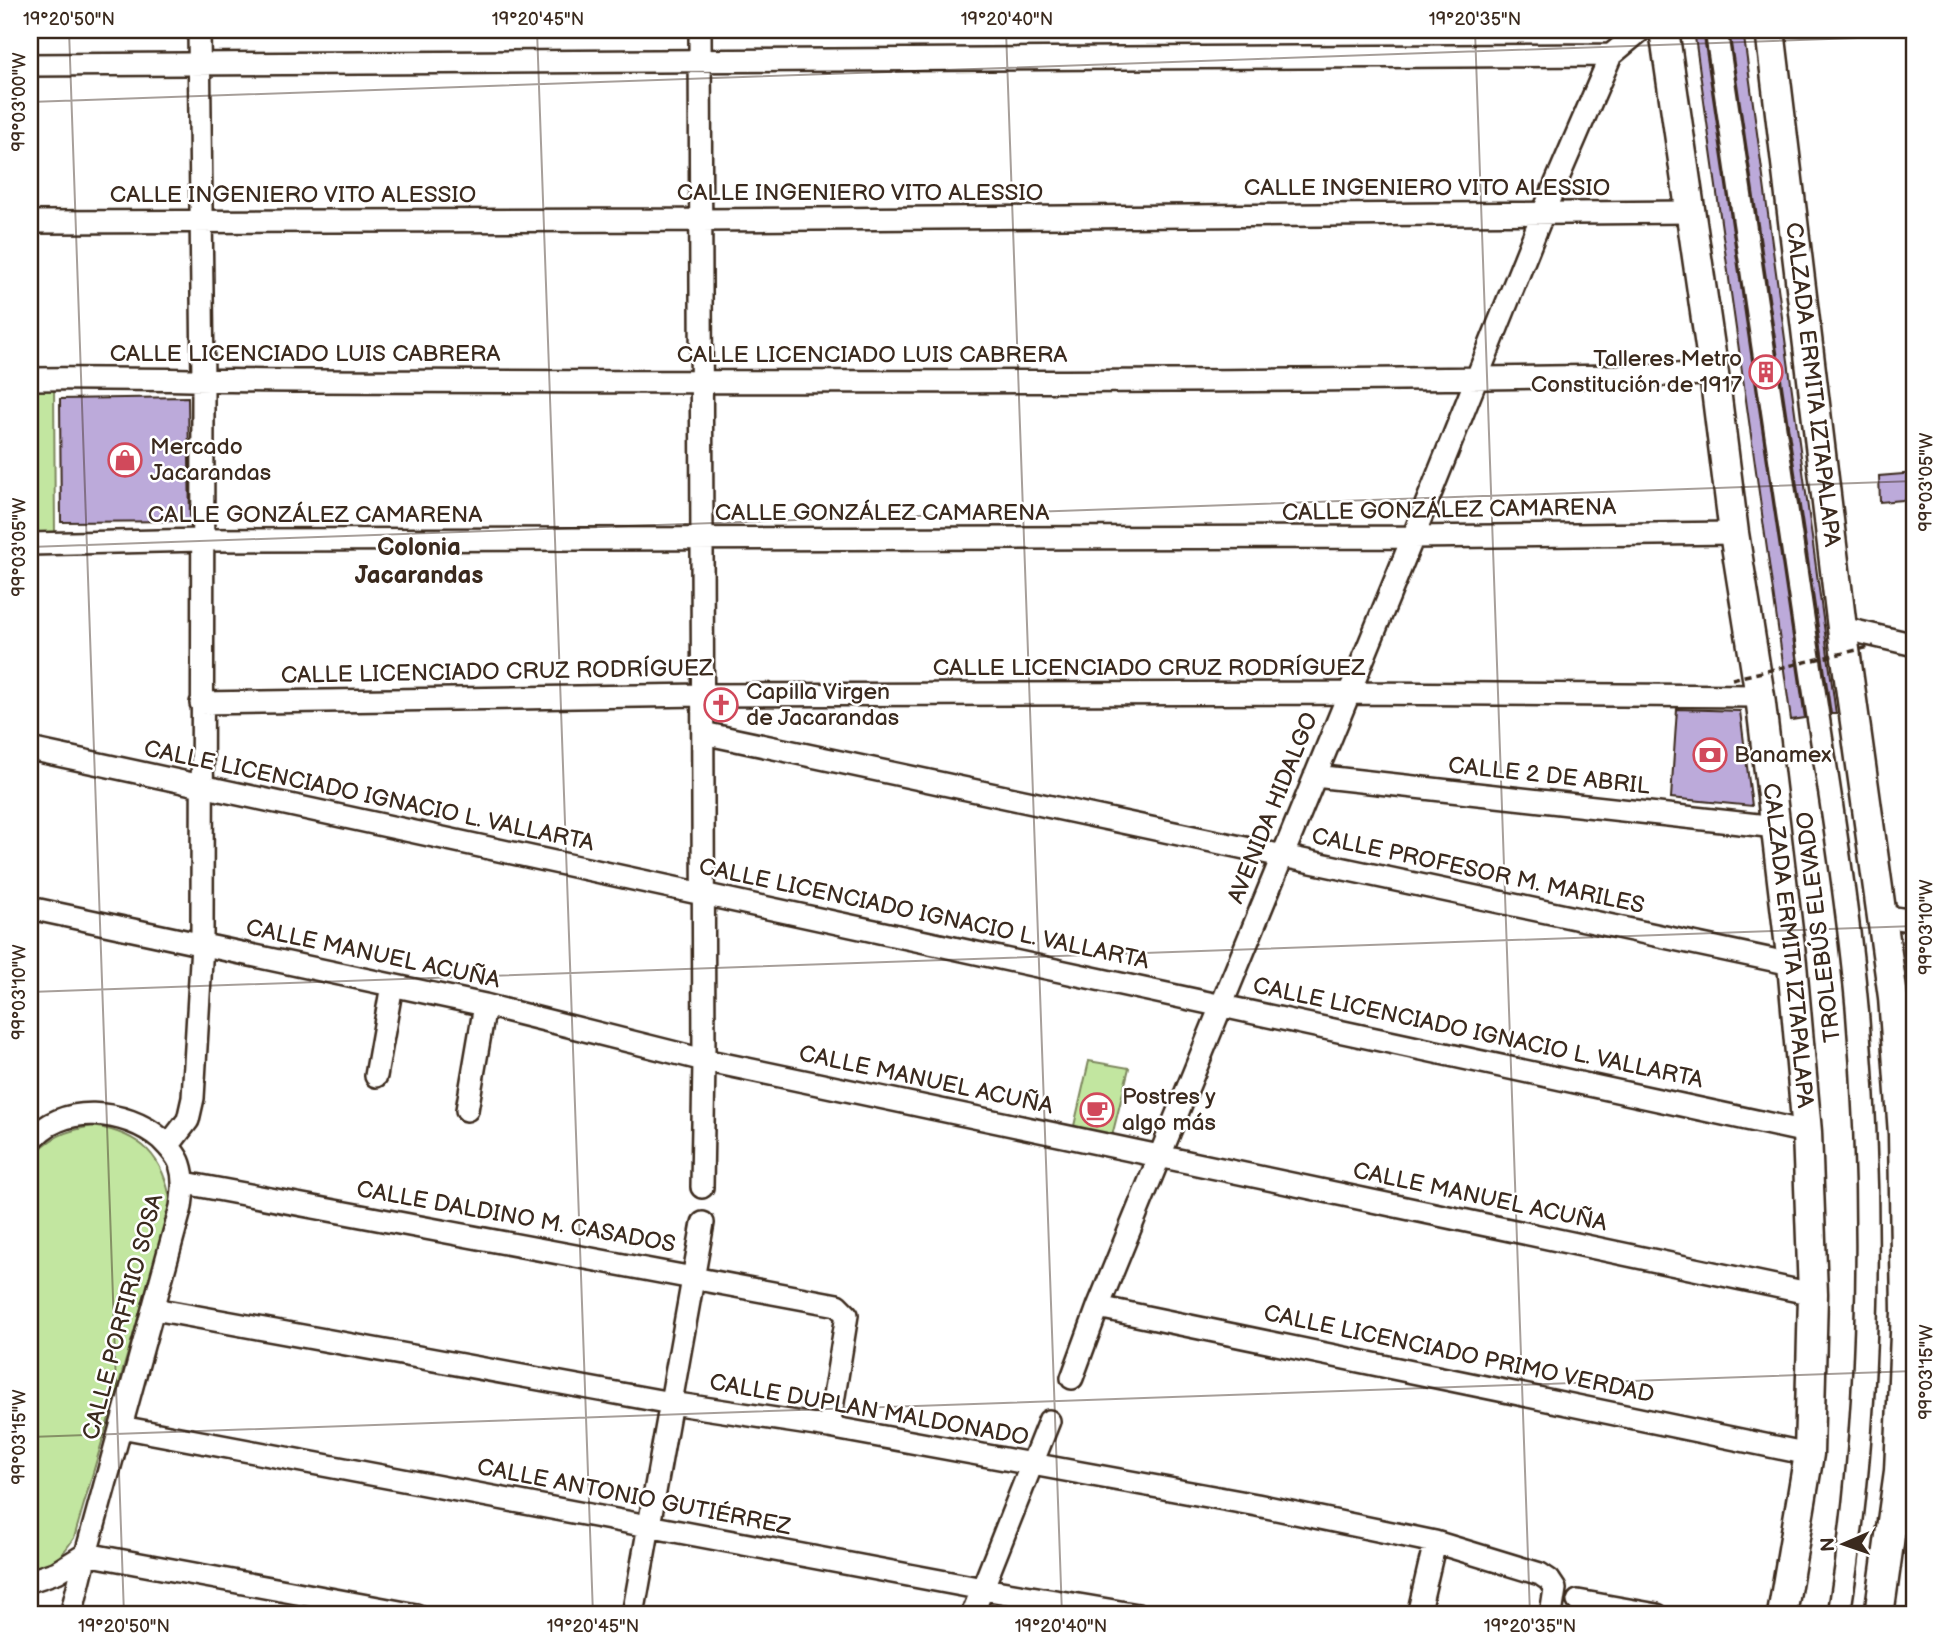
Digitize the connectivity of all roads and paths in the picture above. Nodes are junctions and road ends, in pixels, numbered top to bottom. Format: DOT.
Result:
graph roads {
  1 [pos="199,30"];
  2 [pos="700,30"];
  3 [pos="1641,30"];
  4 [pos="1664,30"];
  5 [pos="1716,30"];
  6 [pos="1770,30"];
  7 [pos="1611,55"];
  8 [pos="700,62"];
  9 [pos="199,64"];
  10 [pos="30,65"];
  11 [pos="1690,212"];
  12 [pos="1543,213"];
  13 [pos="701,220"];
  14 [pos="200,221"];
  15 [pos="30,222"];
  16 [pos="1714,374"];
  17 [pos="30,379"];
  18 [pos="1477,379"];
  19 [pos="202,381"];
  20 [pos="701,382"];
  21 [pos="1734,533"];
  22 [pos="1413,537"];
  23 [pos="202,540"];
  24 [pos="701,540"];
  25 [pos="30,544"];
  26 [pos="1842,628"];
  27 [pos="1915,645"];
  28 [pos="1874,646"];
  29 [pos="1732,679"];
  30 [pos="1349,693"];
  31 [pos="702,695"];
  32 [pos="1760,696"];
  33 [pos="201,703"];
  34 [pos="702,733"];
  35 [pos="30,749"];
  36 [pos="1315,776"];
  37 [pos="201,786"];
  38 [pos="1776,827"];
  39 [pos="1282,856"];
  40 [pos="703,895"];
  41 [pos="30,908"];
  42 [pos="1883,916"];
  43 [pos="1915,921"];
  44 [pos="202,944"];
  45 [pos="1792,964"];
  46 [pos="392,985"];
  47 [pos="1221,1004"];
  48 [pos="485,1005"];
  49 [pos="704,1060"];
  50 [pos="376,1076"];
  51 [pos="467,1110"];
  52 [pos="1807,1132"];
  53 [pos="30,1142"];
  54 [pos="168,1146"];
  55 [pos="1160,1156"];
  56 [pos="185,1183"];
  57 [pos="702,1186"];
  58 [pos="703,1223"];
  59 [pos="695,1277"];
  60 [pos="1813,1294"];
  61 [pos="1098,1307"];
  62 [pos="154,1309"];
  63 [pos="1911,1312"];
  64 [pos="1072,1378"];
  65 [pos="671,1403"];
  66 [pos="1049,1421"];
  67 [pos="121,1427"];
  68 [pos="829,1427"];
  69 [pos="1809,1454"];
  70 [pos="1031,1465"];
  71 [pos="1907,1473"];
  72 [pos="649,1526"];
  73 [pos="1435,1542"];
  74 [pos="86,1554"];
  75 [pos="30,1581"];
  76 [pos="982,1589"];
  77 [pos="1578,1601"];
  78 [pos="1553,1608"];
  79 [pos="71,1615"];
  80 [pos="416,1615"];
  81 [pos="633,1615"];
  82 [pos="972,1615"];
  83 [pos="1138,1615"];
  84 [pos="1418,1615"];
  85 [pos="1657,1615"];
  86 [pos="1782,1615"];
  87 [pos="1839,1615"];
  88 [pos="1879,1615"];
  1 -- 9 [label="street"];
  2 -- 8 [label="street"];
  3 -- 7 [label="street, AVENIDA HIDALGO"];
  4 -- 11 [label="main road, CALZADA ERMITA IZTAPALAPA"];
  5 -- 87 [label="street, TROLEBÚS ELEVADO"];
  6 -- 26 [label="main road, CALZADA ERMITA IZTAPALAPA"];
  7 -- 8 [label="street"];
  7 -- 12 [label="street, AVENIDA HIDALGO"];
  8 -- 9 [label="street"];
  8 -- 13 [label="street"];
  9 -- 10 [label="street"];
  9 -- 14 [label="street"];
  11 -- 12 [label="street, CALLE INGENIERO VITO ALESSIO"];
  11 -- 16 [label="main road, CALZADA ERMITA IZTAPALAPA"];
  12 -- 13 [label="street, CALLE INGENIERO VITO ALESSIO"];
  12 -- 18 [label="street, AVENIDA HIDALGO"];
  13 -- 14 [label="street, CALLE INGENIERO VITO ALESSIO"];
  13 -- 20 [label="street"];
  14 -- 15 [label="street, CALLE INGENIERO VITO ALESSIO"];
  14 -- 19 [label="street"];
  16 -- 18 [label="street, CALLE LICENCIADO LUIS CABRERA"];
  16 -- 21 [label="main road, CALZADA ERMITA IZTAPALAPA"];
  17 -- 19 [label="street, CALLE LICENCIADO LUIS CABRERA"];
  18 -- 20 [label="street, CALLE LICENCIADO LUIS CABRERA"];
  18 -- 22 [label="street, AVENIDA HIDALGO"];
  19 -- 20 [label="street, CALLE LICENCIADO LUIS CABRERA"];
  19 -- 23 [label="street"];
  20 -- 24 [label="street"];
  21 -- 22 [label="street, CALLE GONZÁLEZ CAMARENA"];
  21 -- 32 [label="main road, CALZADA ERMITA IZTAPALAPA"];
  22 -- 24 [label="street, CALLE GONZÁLEZ CAMARENA"];
  22 -- 30 [label="street, AVENIDA HIDALGO"];
  23 -- 24 [label="street, CALLE GONZÁLEZ CAMARENA"];
  23 -- 25 [label="street, CALLE GONZÁLEZ CAMARENA"];
  23 -- 33 [label="street"];
  24 -- 31 [label="street"];
  26 -- 27 [label="street"];
  26 -- 42 [label="main road, CALZADA ERMITA IZTAPALAPA"];
  28 -- 29 [label="path, bridge"];
  30 -- 31 [label="street, CALLE LICENCIADO CRUZ RODRÍGUEZ"];
  30 -- 32 [label="street, CALLE LICENCIADO CRUZ RODRÍGUEZ"];
  30 -- 36 [label="street, AVENIDA HIDALGO"];
  31 -- 33 [label="street, CALLE LICENCIADO CRUZ RODRÍGUEZ"];
  31 -- 34 [label="street"];
  32 -- 38 [label="main road, CALZADA ERMITA IZTAPALAPA"];
  33 -- 37 [label="street"];
  34 -- 39 [label="street, CALLE PROFESOR M. MARILES"];
  34 -- 40 [label="street"];
  35 -- 37 [label="street, CALLE LICENCIADO IGNACIO L. VALLARTA"];
  36 -- 38 [label="street, CALLE 2 DE ABRIL"];
  36 -- 39 [label="street, AVENIDA HIDALGO"];
  37 -- 40 [label="street, CALLE LICENCIADO IGNACIO L. VALLARTA"];
  37 -- 44 [label="street"];
  38 -- 45 [label="main road, CALZADA ERMITA IZTAPALAPA"];
  39 -- 45 [label="street, CALLE PROFESOR M. MARILES"];
  39 -- 47 [label="street, AVENIDA HIDALGO"];
  40 -- 47 [label="street, CALLE LICENCIADO IGNACIO L. VALLARTA"];
  40 -- 49 [label="street"];
  41 -- 44 [label="street, CALLE MANUEL ACUÑA"];
  42 -- 43 [label="street"];
  42 -- 63 [label="main road, CALZADA ERMITA IZTAPALAPA"];
  44 -- 46 [label="street, CALLE MANUEL ACUÑA"];
  44 -- 54 [label="street"];
  45 -- 52 [label="main road, CALZADA ERMITA IZTAPALAPA"];
  46 -- 48 [label="street, CALLE MANUEL ACUÑA"];
  46 -- 50 [label="street"];
  47 -- 52 [label="street, CALLE LICENCIADO IGNACIO L. VALLARTA"];
  47 -- 55 [label="street, AVENIDA HIDALGO"];
  48 -- 49 [label="street, CALLE MANUEL ACUÑA"];
  48 -- 51 [label="street"];
  49 -- 55 [label="street, CALLE MANUEL ACUÑA"];
  49 -- 57 [label="street"];
  52 -- 60 [label="main road, CALZADA ERMITA IZTAPALAPA"];
  53 -- 54 [label="street, CALLE PORFIRIO SOSA"];
  54 -- 56 [label="street, CALLE PORFIRIO SOSA"];
  55 -- 60 [label="street, CALLE MANUEL ACUÑA"];
  55 -- 61 [label="street, AVENIDA HIDALGO"];
  56 -- 59 [label="street, CALLE DALDINO M. CASADOS"];
  56 -- 62 [label="street, CALLE PORFIRIO SOSA"];
  58 -- 59 [label="street"];
  59 -- 65 [label="street"];
  59 -- 68 [label="street, CALLE DALDINO M. CASADOS"];
  60 -- 69 [label="main road, CALZADA ERMITA IZTAPALAPA"];
  61 -- 64 [label="street, AVENIDA HIDALGO"];
  61 -- 69 [label="street, CALLE LICENCIADO PRIMO VERDAD"];
  62 -- 65 [label="street, CALLE DUPLAN MALDONADO"];
  62 -- 67 [label="street, CALLE PORFIRIO SOSA"];
  63 -- 71 [label="main road, CALZADA ERMITA IZTAPALAPA"];
  65 -- 68 [label="street, CALLE DUPLAN MALDONADO"];
  65 -- 72 [label="street"];
  66 -- 70 [label="street"];
  67 -- 72 [label="street, CALLE ANTONIO GUTIÉRREZ"];
  67 -- 74 [label="street, CALLE PORFIRIO SOSA"];
  68 -- 70 [label="street, CALLE DUPLAN MALDONADO"];
  69 -- 86 [label="main road, CALZADA ERMITA IZTAPALAPA"];
  70 -- 73 [label="street, CALLE DUPLAN MALDONADO"];
  70 -- 76 [label="street"];
  71 -- 88 [label="main road, CALZADA ERMITA IZTAPALAPA"];
  72 -- 76 [label="street, CALLE ANTONIO GUTIÉRREZ"];
  72 -- 81 [label="street"];
  73 -- 78 [label="street, CALLE DUPLAN MALDONADO"];
  73 -- 84 [label="street"];
  74 -- 75 [label="street"];
  74 -- 79 [label="street, CALLE PORFIRIO SOSA"];
  74 -- 80 [label="street"];
  76 -- 82 [label="street"];
  76 -- 83 [label="street, CALLE ANTONIO GUTIÉRREZ"];
  77 -- 85 [label="street"];
}
